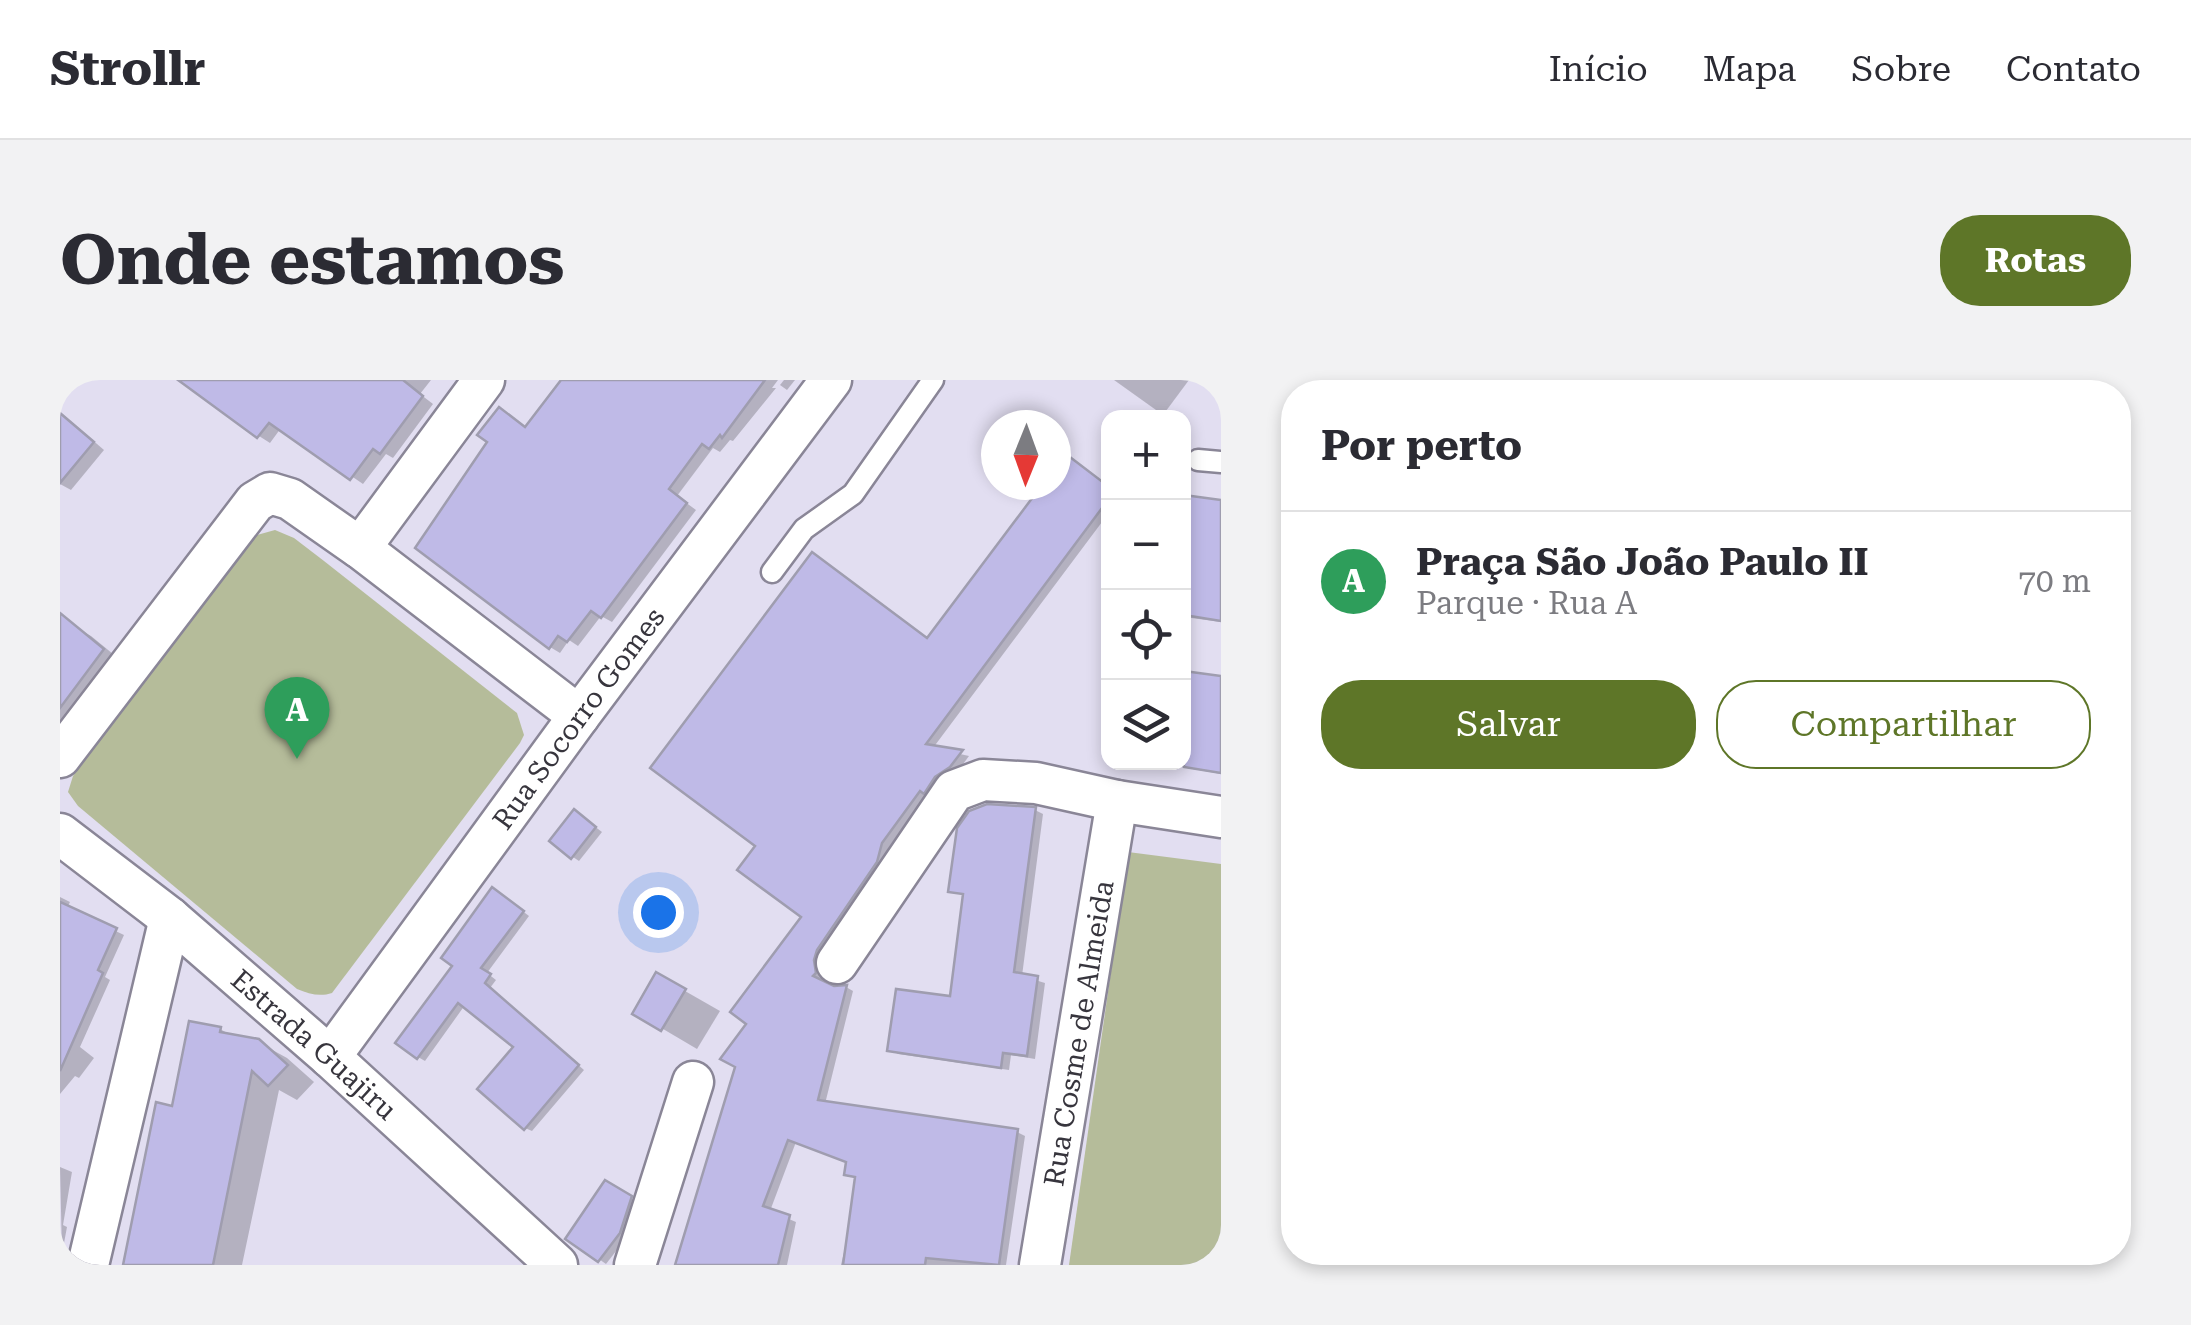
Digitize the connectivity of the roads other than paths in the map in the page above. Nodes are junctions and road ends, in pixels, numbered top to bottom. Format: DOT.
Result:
graph roads {
  1 [pos="484,380"];
  2 [pos="832,380"];
  3 [pos="933,380"];
  4 [pos="1198,460"];
  5 [pos="1221,462"];
  6 [pos="360,548"];
  7 [pos="772,572"];
  8 [pos="578,716"];
  9 [pos="60,757"];
  10 [pos="1116,801"];
  11 [pos="1221,817"];
  12 [pos="60,834"];
  13 [pos="170,918"];
  14 [pos="838,962"];
  15 [pos="330,1057"];
  16 [pos="693,1082"];
  17 [pos="88,1265"];
  18 [pos="557,1265"];
  19 [pos="635,1265"];
  20 [pos="1040,1265"];
  1 -- 6 [label="street"];
  2 -- 8 [label="street, Rua Socorro Gomes"];
  3 -- 7 [label="lane"];
  4 -- 5 [label="lane"];
  6 -- 8 [label="street"];
  6 -- 9 [label="street"];
  8 -- 15 [label="street, Rua Socorro Gomes"];
  10 -- 11 [label="street"];
  10 -- 14 [label="street"];
  10 -- 20 [label="street, Rua Cosme de Almeida"];
  12 -- 13 [label="street, Estrada Guajiru"];
  13 -- 15 [label="street, Estrada Guajiru"];
  13 -- 17 [label="street"];
  15 -- 18 [label="street, Estrada Guajiru"];
  16 -- 19 [label="street"];
}
